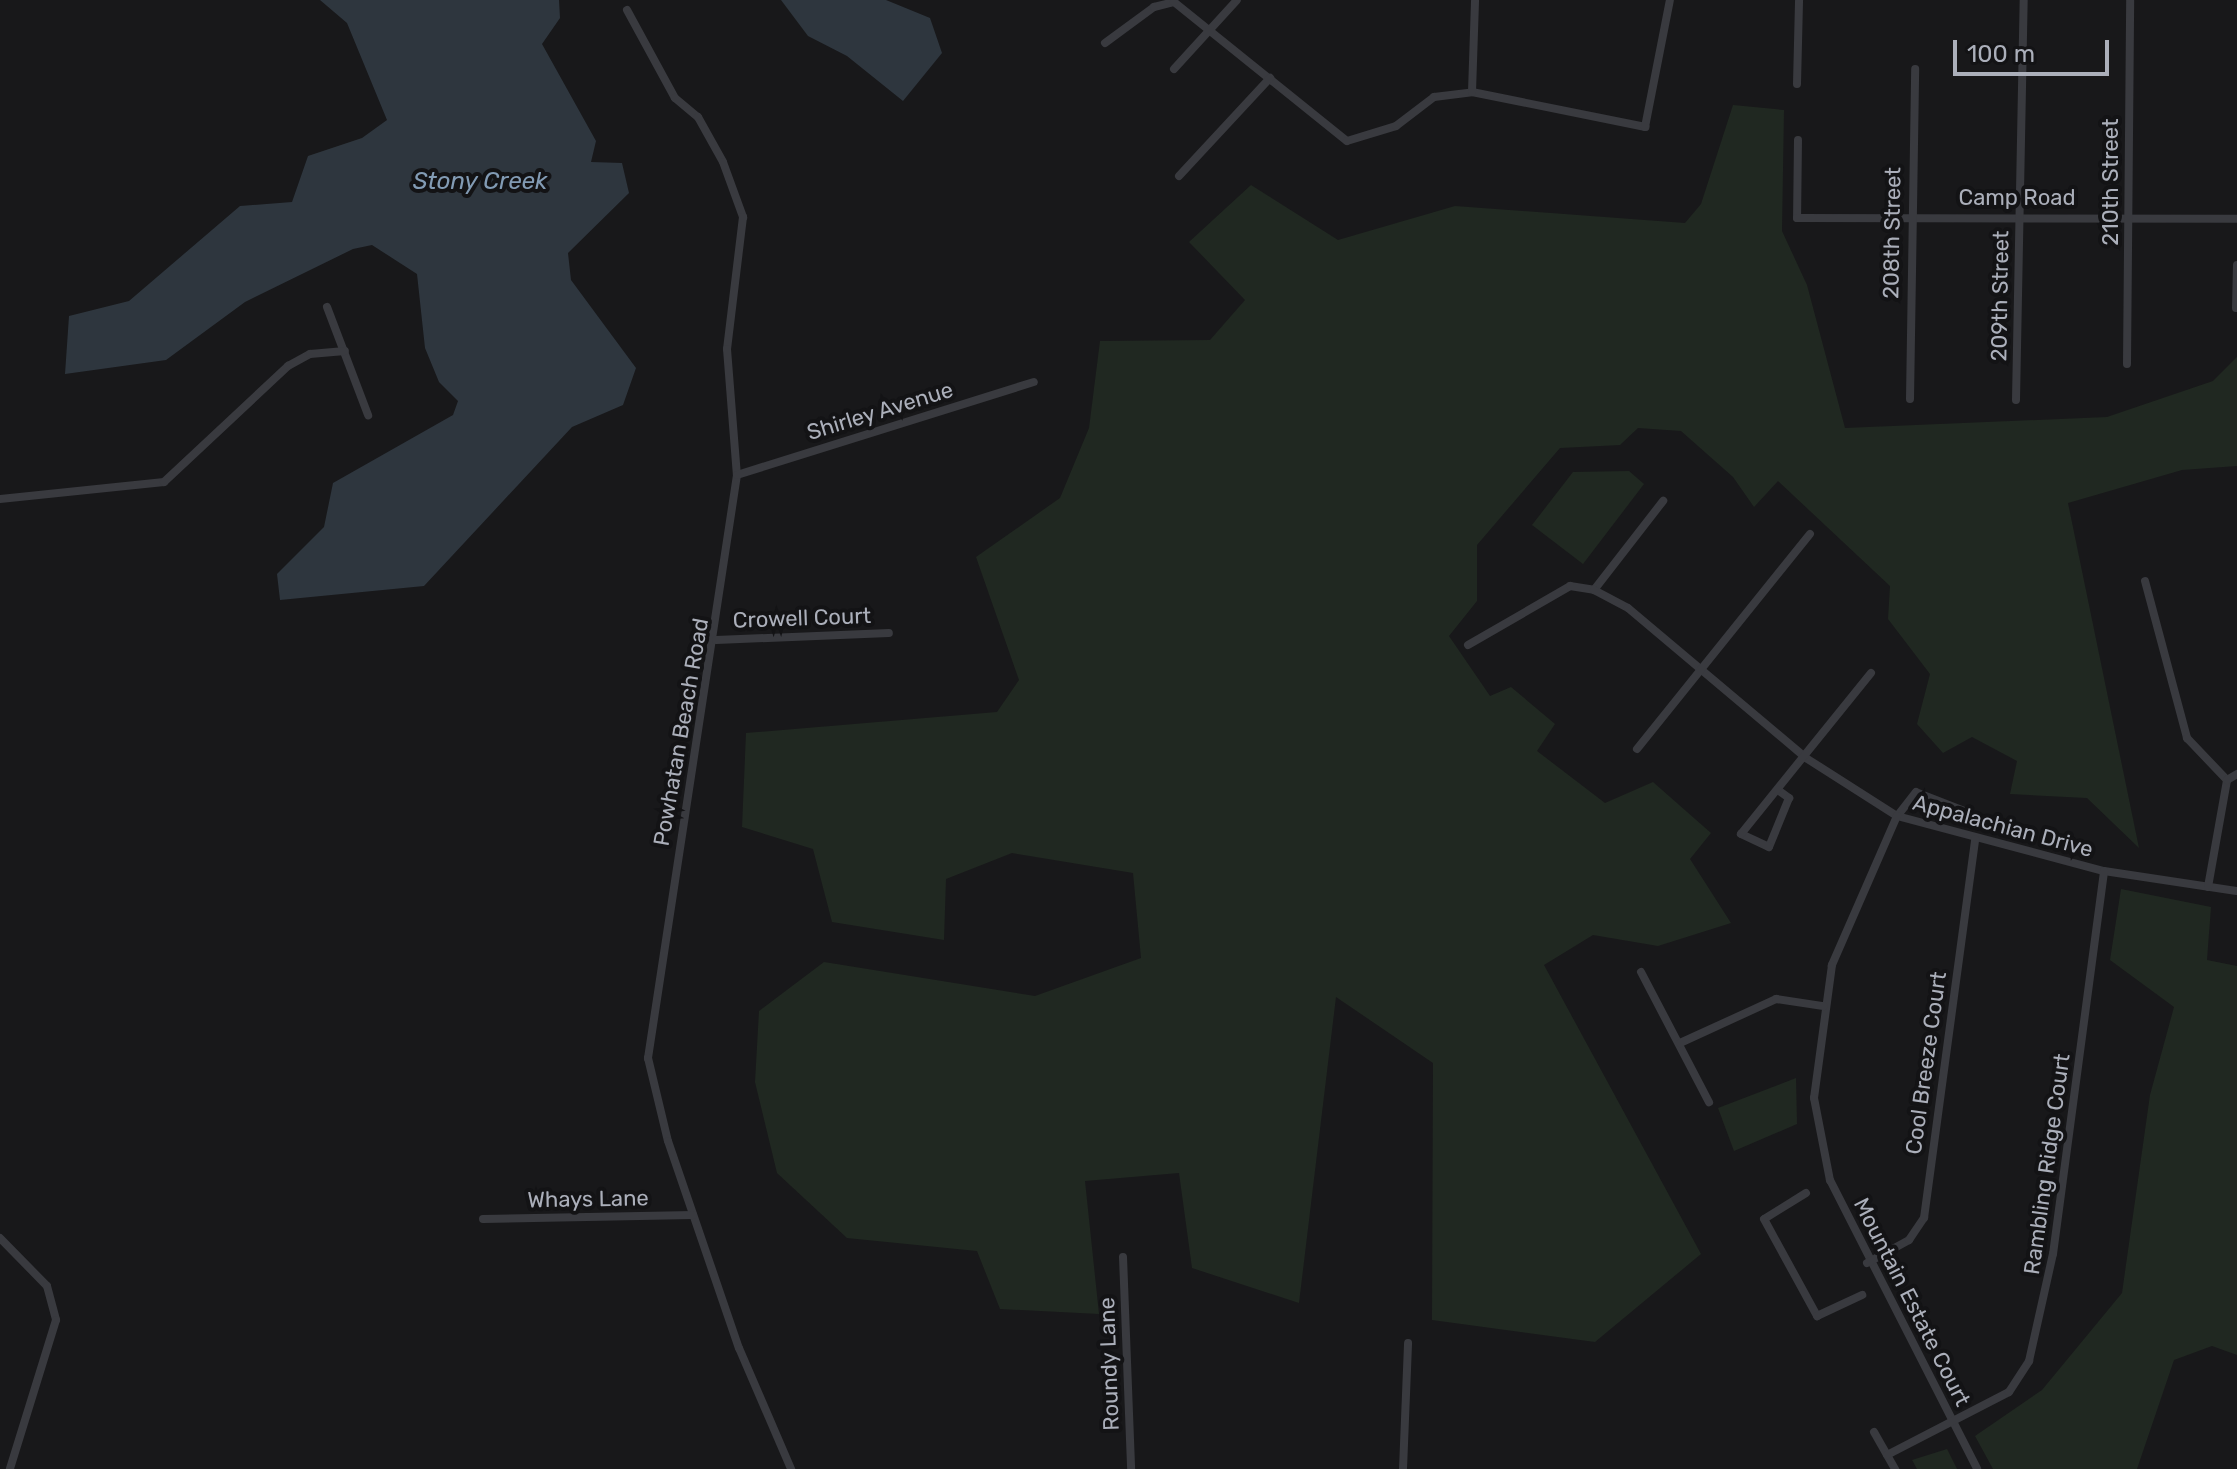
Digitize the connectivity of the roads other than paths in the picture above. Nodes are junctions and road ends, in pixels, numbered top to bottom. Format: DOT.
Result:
graph roads {
  1 [pos="1237,0"];
  2 [pos="1475,0"];
  3 [pos="1670,0"];
  4 [pos="1799,0"];
  5 [pos="2024,0"];
  6 [pos="2130,0"];
  7 [pos="627,10"];
  8 [pos="1211,28"];
  9 [pos="1105,43"];
  10 [pos="1174,69"];
  11 [pos="1915,69"];
  12 [pos="1270,78"];
  13 [pos="1797,84"];
  14 [pos="1472,92"];
  15 [pos="1798,140"];
  16 [pos="1179,176"];
  17 [pos="1909,216"];
  18 [pos="2019,216"];
  19 [pos="2129,216"];
  20 [pos="2237,219"];
  21 [pos="2237,265"];
  22 [pos="327,307"];
  23 [pos="2236,308"];
  24 [pos="345,351"];
  25 [pos="2127,364"];
  26 [pos="1034,382"];
  27 [pos="1910,399"];
  28 [pos="2016,400"];
  29 [pos="368,415"];
  30 [pos="737,475"];
  31 [pos="0,499"];
  32 [pos="1663,501"];
  33 [pos="1810,534"];
  34 [pos="2145,581"];
  35 [pos="1594,590"];
  36 [pos="889,633"];
  37 [pos="716,640"];
  38 [pos="1468,645"];
  39 [pos="1700,671"];
  40 [pos="1871,673"];
  41 [pos="1637,749"];
  42 [pos="1806,758"];
  43 [pos="2237,774"];
  44 [pos="2227,780"];
  45 [pos="1778,790"];
  46 [pos="1972,814"];
  47 [pos="1897,816"];
  48 [pos="1975,839"];
  49 [pos="2104,871"];
  50 [pos="2208,887"];
  51 [pos="2237,891"];
  52 [pos="1641,972"];
  53 [pos="1823,1006"];
  54 [pos="1680,1043"];
  55 [pos="1709,1102"];
  56 [pos="1806,1193"];
  57 [pos="693,1215"];
  58 [pos="483,1219"];
  59 [pos="0,1238"];
  60 [pos="1123,1257"];
  61 [pos="1867,1263"];
  62 [pos="1862,1295"];
  63 [pos="1408,1343"];
  64 [pos="1952,1420"];
  65 [pos="1874,1432"];
  66 [pos="1887,1455"];
  67 [pos="10,1469"];
  68 [pos="791,1469"];
  69 [pos="1131,1469"];
  70 [pos="1403,1469"];
  71 [pos="1895,1469"];
  72 [pos="1977,1469"];
  1 -- 8 [label="street"];
  2 -- 14 [label="street"];
  3 -- 14 [label="street"];
  4 -- 13 [label="street"];
  5 -- 18 [label="street, 209th Street"];
  6 -- 19 [label="street, 210th Street"];
  7 -- 30 [label="street, Powhatan Beach Road"];
  8 -- 9 [label="street"];
  8 -- 10 [label="street"];
  8 -- 12 [label="street"];
  11 -- 17 [label="street, 208th Street"];
  12 -- 14 [label="street"];
  12 -- 16 [label="street"];
  15 -- 17 [label="street, Camp Road"];
  17 -- 18 [label="street, Camp Road"];
  17 -- 27 [label="street, 208th Street"];
  18 -- 19 [label="street, Camp Road"];
  18 -- 28 [label="street, 209th Street"];
  19 -- 20 [label="street, Camp Road"];
  19 -- 25 [label="street, 210th Street"];
  21 -- 23 [label="street"];
  22 -- 24 [label="street"];
  24 -- 29 [label="street"];
  24 -- 31 [label="street"];
  26 -- 30 [label="street, Shirley Avenue"];
  30 -- 37 [label="street, Powhatan Beach Road"];
  32 -- 35 [label="street"];
  33 -- 39 [label="street"];
  34 -- 44 [label="street"];
  35 -- 38 [label="street"];
  35 -- 39 [label="street, Appalachian Drive"];
  36 -- 37 [label="street, Crowell Court"];
  37 -- 57 [label="street, Powhatan Beach Road"];
  39 -- 41 [label="street"];
  39 -- 42 [label="street, Appalachian Drive"];
  40 -- 42 [label="street"];
  42 -- 45 [label="street"];
  42 -- 47 [label="street, Appalachian Drive"];
  43 -- 44 [label="street"];
  44 -- 50 [label="street"];
  45 -- 45 [label="street"];
  46 -- 47 [label="street"];
  47 -- 48 [label="street, Appalachian Drive"];
  47 -- 53 [label="street, Mountain Estate Court"];
  48 -- 49 [label="street, Appalachian Drive"];
  48 -- 61 [label="street, Cool Breeze Court"];
  49 -- 50 [label="street, Appalachian Drive"];
  49 -- 64 [label="street, Rambling Ridge Court"];
  50 -- 51 [label="street, Appalachian Drive"];
  52 -- 54 [label="street"];
  53 -- 54 [label="street"];
  53 -- 61 [label="street, Mountain Estate Court"];
  54 -- 55 [label="street"];
  56 -- 62 [label="street"];
  57 -- 58 [label="street, Whays Lane"];
  57 -- 68 [label="street, Powhatan Beach Road"];
  59 -- 67 [label="street"];
  60 -- 69 [label="street, Roundy Lane"];
  61 -- 64 [label="street, Mountain Estate Court"];
  63 -- 70 [label="street"];
  64 -- 66 [label="street, Rambling Ridge Court"];
  64 -- 72 [label="street, Mountain Estate Court"];
  65 -- 66 [label="street"];
  66 -- 71 [label="street"];
}
